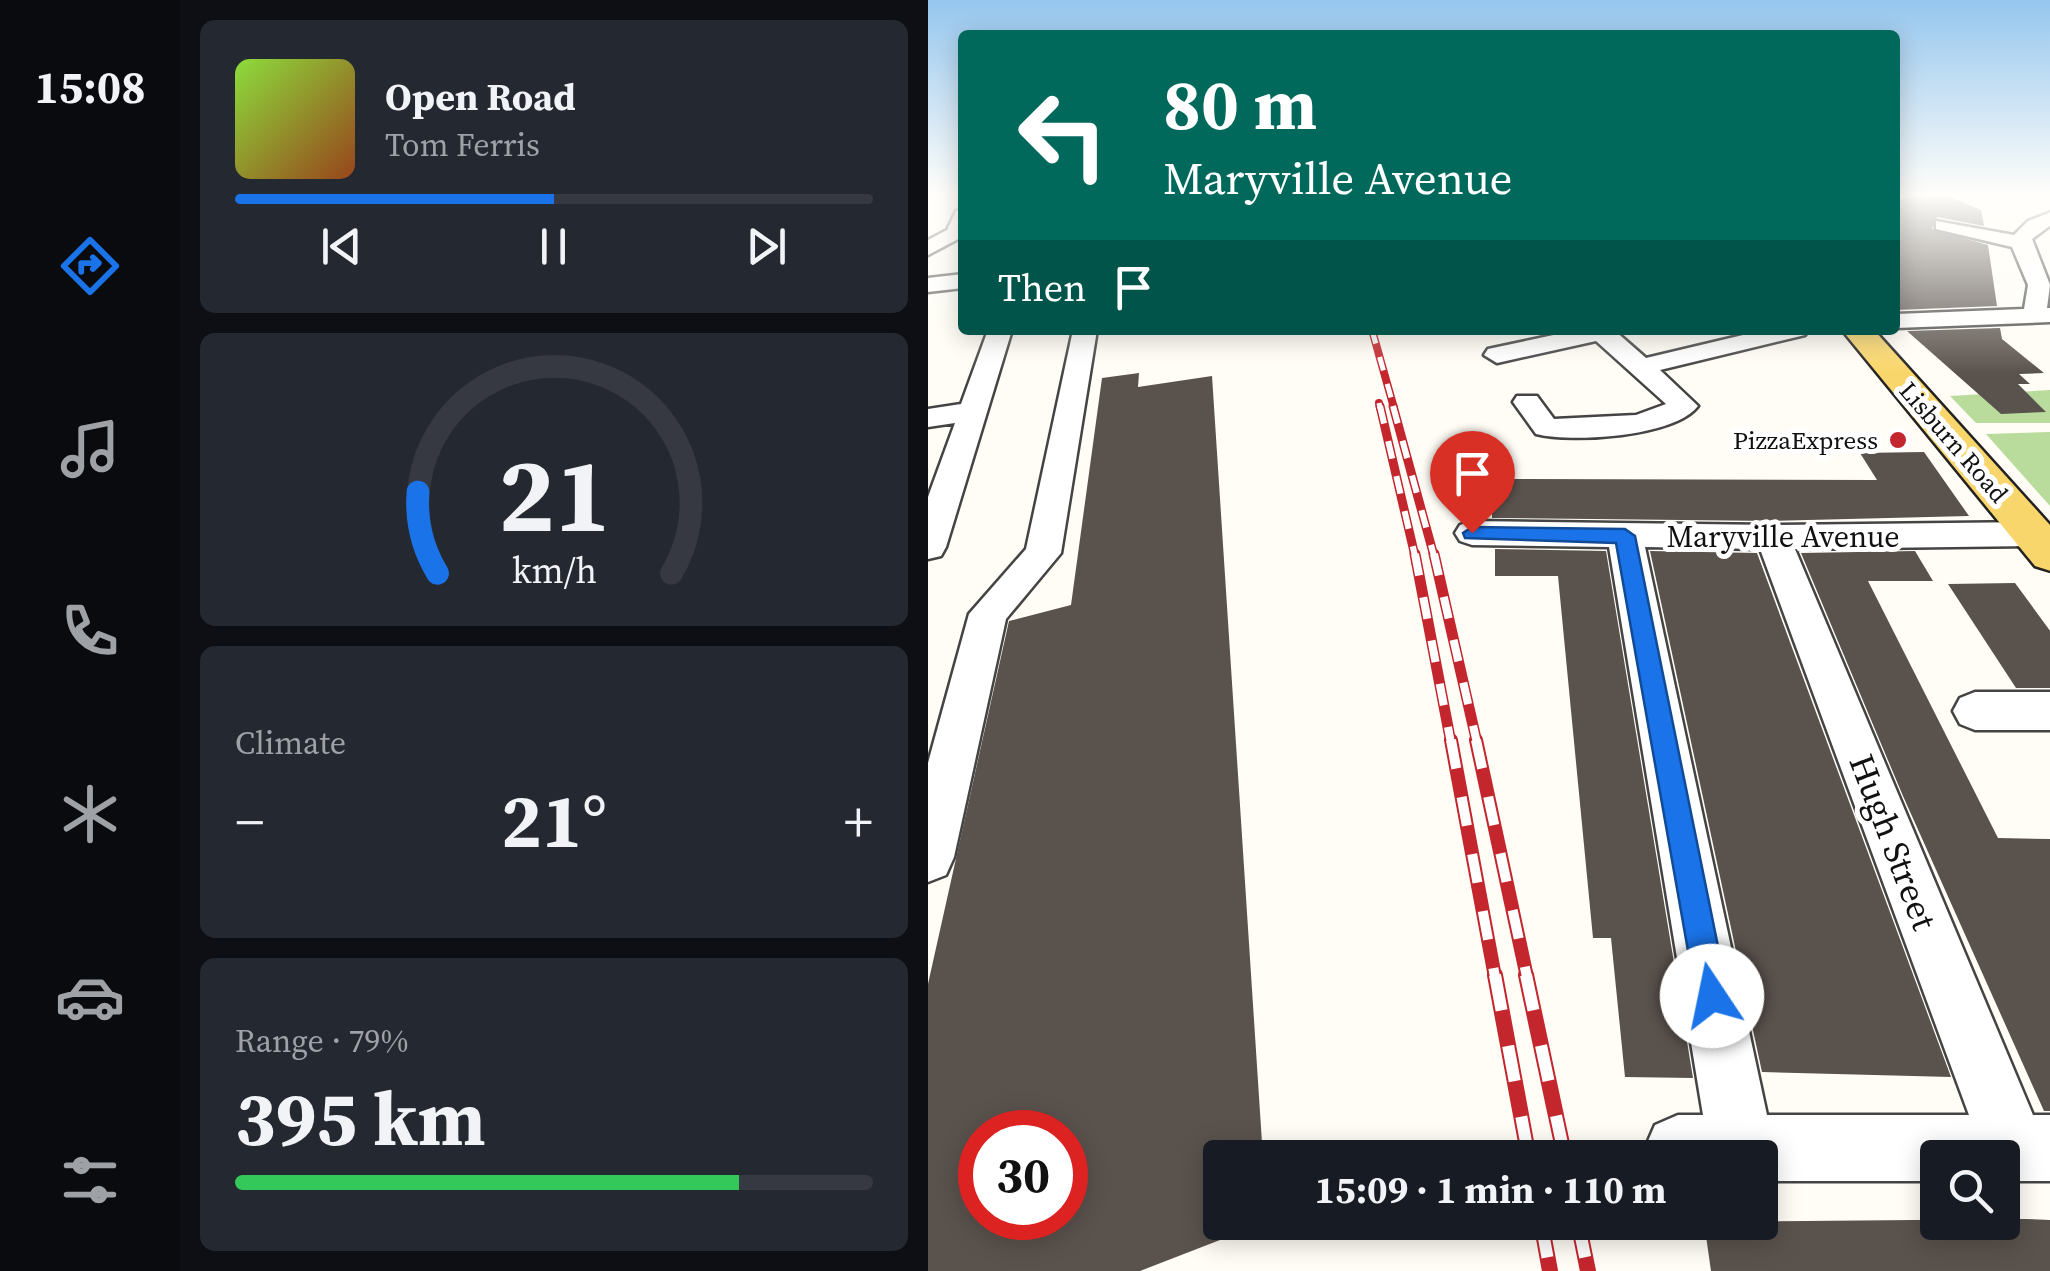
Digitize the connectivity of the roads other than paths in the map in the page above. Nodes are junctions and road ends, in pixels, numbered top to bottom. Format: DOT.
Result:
graph roads {
  1 [pos="2023,255"];
  2 [pos="958,282"];
  3 [pos="928,285"];
  4 [pos="2046,319"];
  5 [pos="1900,322"];
  6 [pos="998,335"];
  7 [pos="1083,335"];
  8 [pos="1583,335"];
  9 [pos="1605,335"];
  10 [pos="1861,335"];
  11 [pos="1724,337"];
  12 [pos="1497,355"];
  13 [pos="1641,367"];
  14 [pos="1527,402"];
  15 [pos="973,411"];
  16 [pos="928,418"];
  17 [pos="1472,533"];
  18 [pos="1625,536"];
  19 [pos="1773,537"];
  20 [pos="2042,544"];
  21 [pos="928,547"];
  22 [pos="2050,711"];
  23 [pos="1975,712"];
  24 [pos="928,857"];
  25 [pos="1739,1140"];
  26 [pos="2032,1148"];
  27 [pos="1778,1149"];
  1 -- 4 [label="street"];
  2 -- 3 [label="street"];
  4 -- 5 [label="street"];
  6 -- 15 [label="street"];
  7 -- 24 [label="street"];
  8 -- 12 [label="street"];
  9 -- 13 [label="street"];
  10 -- 20 [label="main road, Lisburn Road"];
  11 -- 13 [label="street"];
  13 -- 14 [label="street"];
  15 -- 16 [label="street"];
  15 -- 21 [label="street"];
  17 -- 18 [label="street, Maryville Avenue"];
  18 -- 19 [label="street, Maryville Avenue"];
  18 -- 25 [label="street"];
  19 -- 20 [label="street, Maryville Avenue"];
  19 -- 26 [label="street, Hugh Street"];
  22 -- 23 [label="street"];
  26 -- 27 [label="street"];
}
